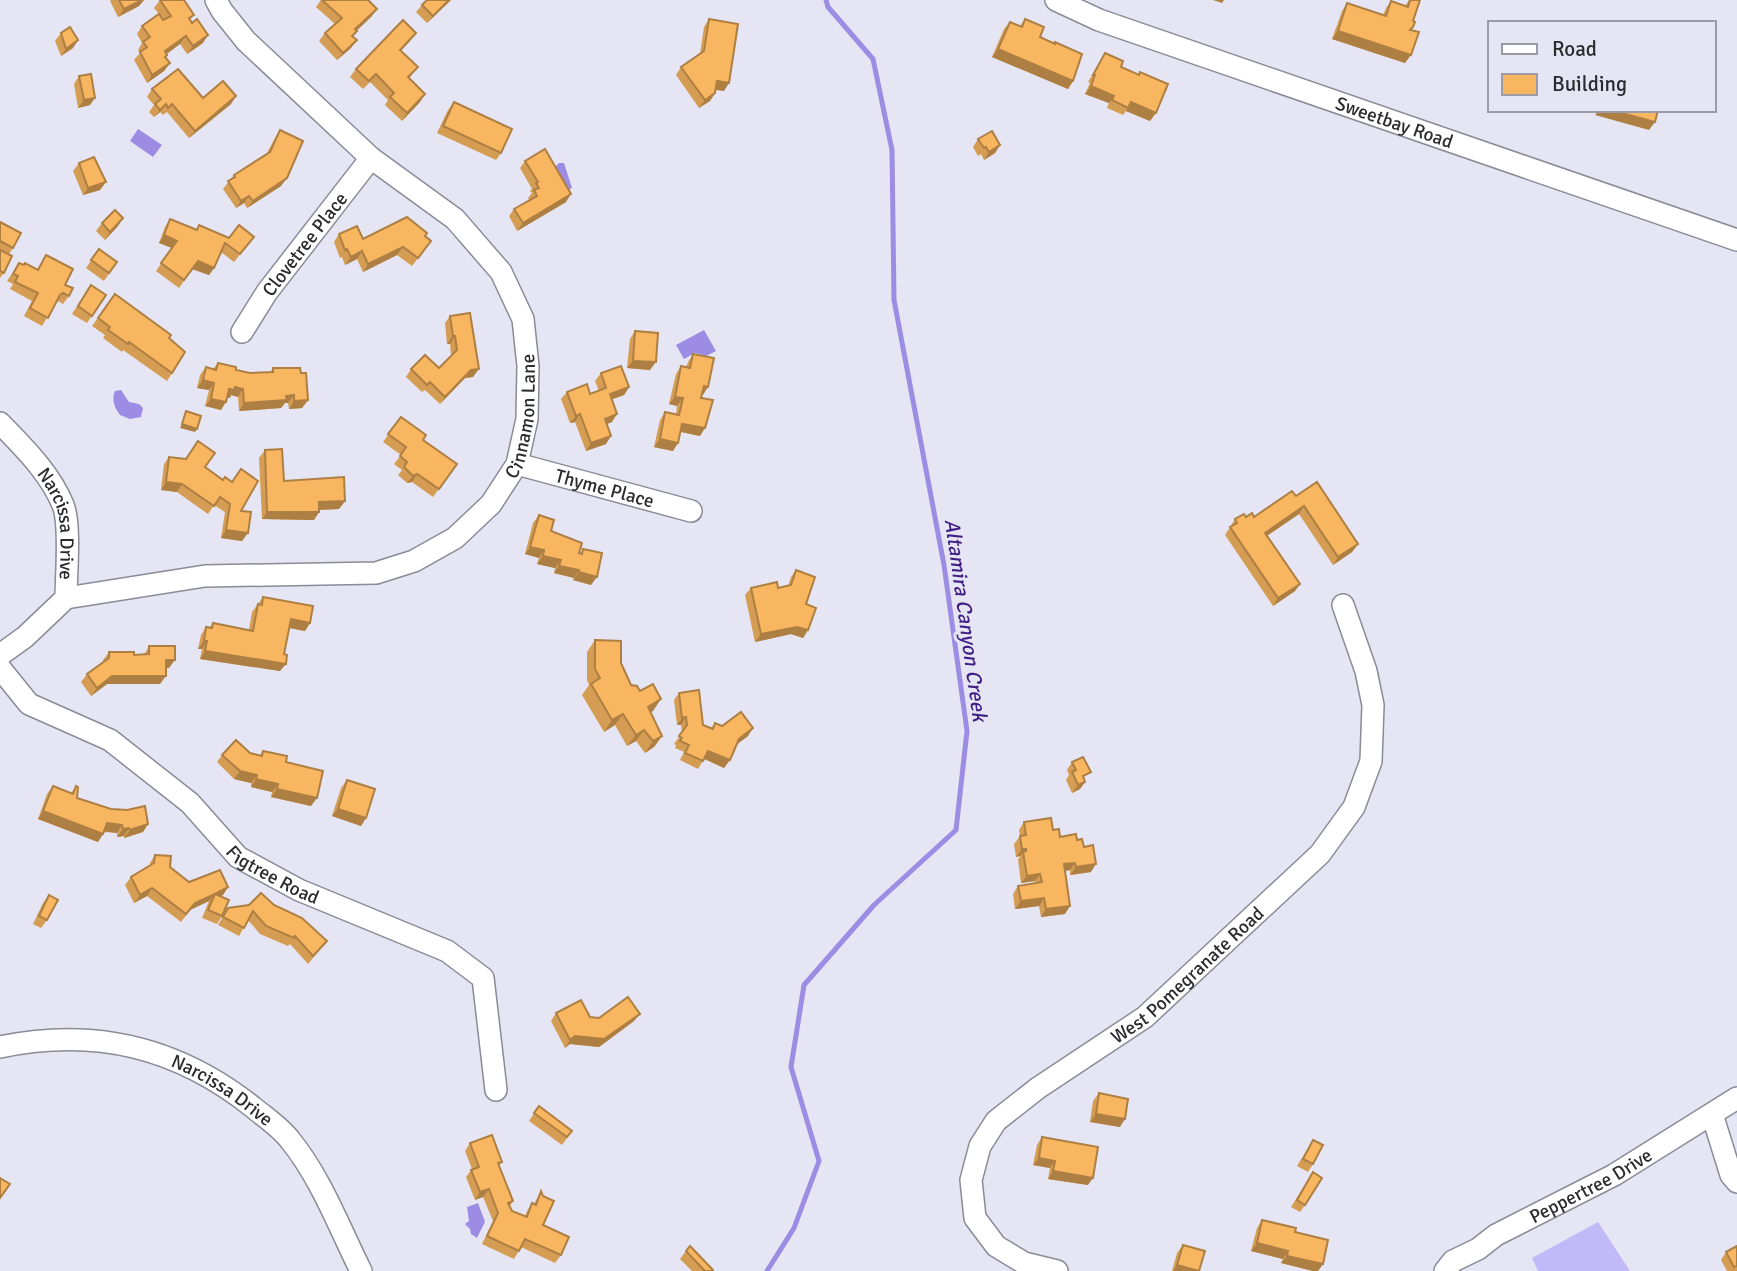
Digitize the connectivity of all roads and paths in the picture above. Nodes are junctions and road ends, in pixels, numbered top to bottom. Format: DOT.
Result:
graph roads {
  1 [pos="216,0"];
  2 [pos="1056,0"];
  3 [pos="371,158"];
  4 [pos="1737,240"];
  5 [pos="242,332"];
  6 [pos="0,423"];
  7 [pos="517,464"];
  8 [pos="691,511"];
  9 [pos="66,598"];
  10 [pos="1343,605"];
  11 [pos="0,655"];
  12 [pos="0,668"];
  13 [pos="0,1047"];
  14 [pos="496,1090"];
  15 [pos="1737,1098"];
  16 [pos="1713,1114"];
  17 [pos="1737,1182"];
  18 [pos="361,1271"];
  19 [pos="1057,1271"];
  20 [pos="1445,1271"];
  1 -- 3 [label="street, Cinnamon Lane"];
  2 -- 4 [label="street, Sweetbay Road"];
  3 -- 5 [label="street, Clovetree Place"];
  3 -- 7 [label="street, Cinnamon Lane"];
  6 -- 9 [label="street, Narcissa Drive"];
  7 -- 8 [label="street, Thyme Place"];
  7 -- 9 [label="street, Cinnamon Lane"];
  9 -- 11 [label="street, Narcissa Drive"];
  10 -- 19 [label="street, West Pomegranate Road"];
  12 -- 14 [label="street, Figtree Road"];
  13 -- 18 [label="street, Narcissa Drive"];
  15 -- 16 [label="street, Peppertree Drive"];
  16 -- 17 [label="street"];
  16 -- 20 [label="street, Peppertree Drive"];
}
